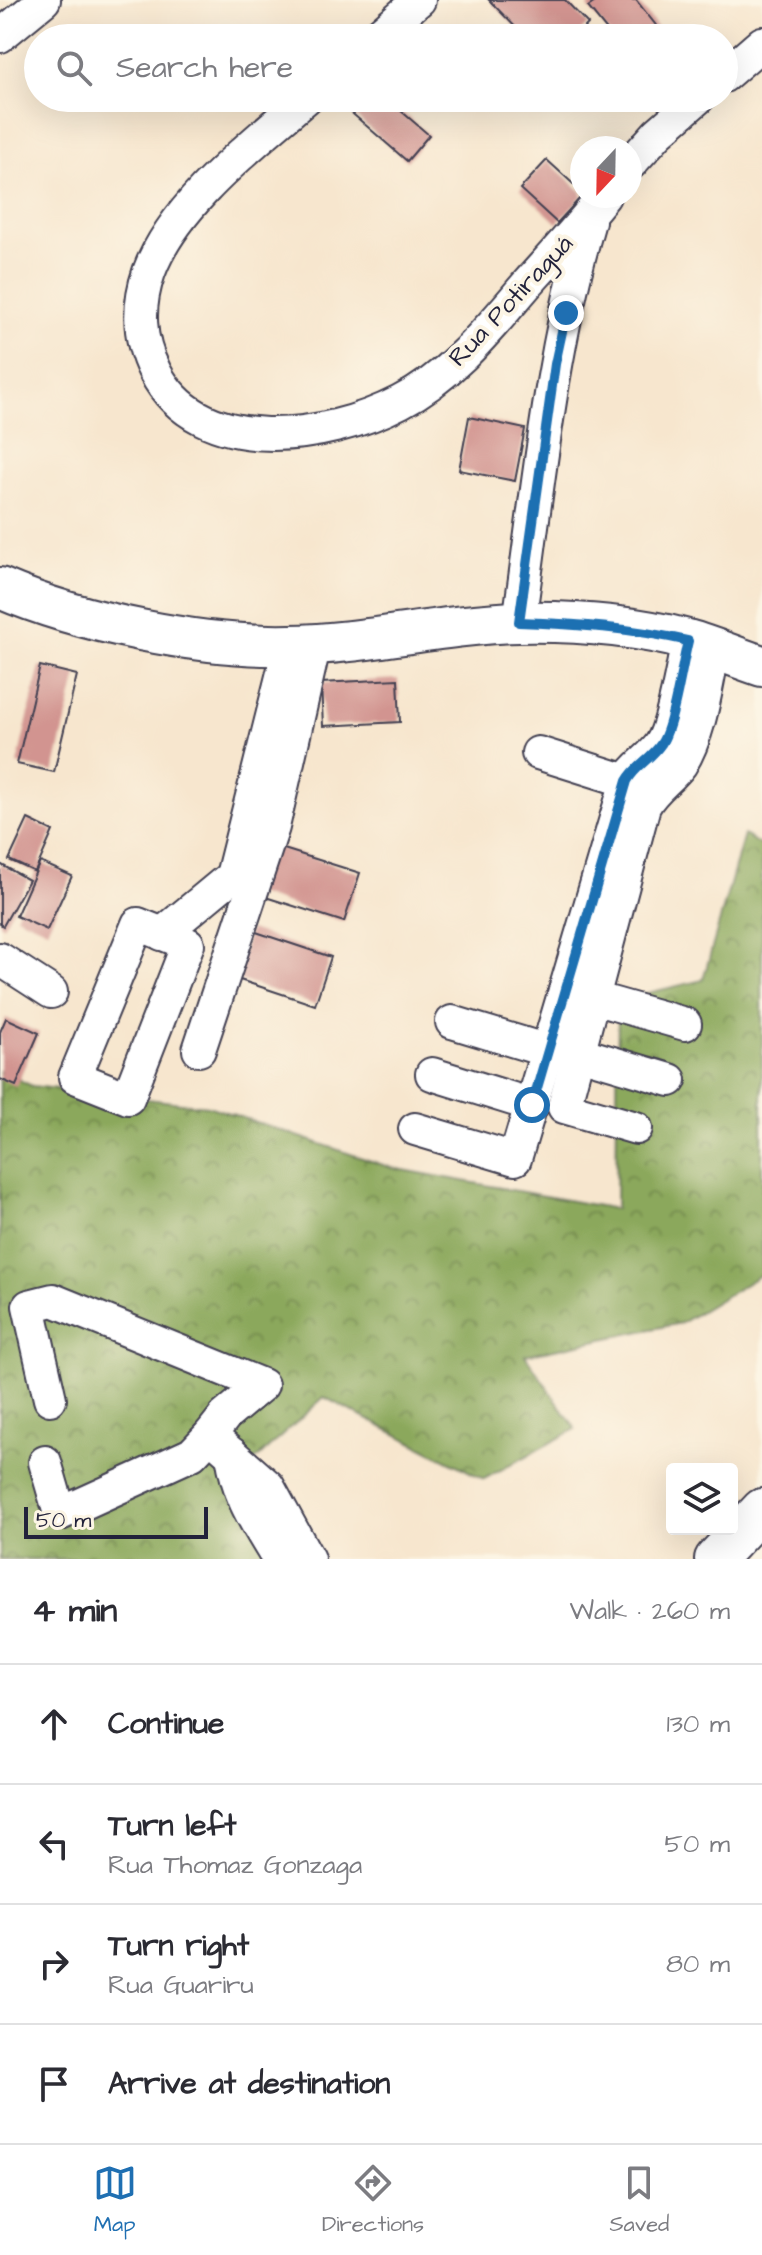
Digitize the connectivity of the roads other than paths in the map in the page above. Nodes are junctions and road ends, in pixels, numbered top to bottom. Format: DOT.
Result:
graph roads {
  1 [pos="44,0"];
  2 [pos="419,0"];
  3 [pos="391,24"];
  4 [pos="0,36"];
  5 [pos="762,43"];
  6 [pos="738,64"];
  7 [pos="290,112"];
  8 [pos="682,112"];
  9 [pos="642,151"];
  10 [pos="594,208"];
  11 [pos="596,208"];
  12 [pos="0,588"];
  13 [pos="519,622"];
  14 [pos="302,644"];
  15 [pos="701,645"];
  16 [pos="762,666"];
  17 [pos="538,753"];
  18 [pos="627,781"];
  19 [pos="162,934"];
  20 [pos="0,959"];
  21 [pos="51,992"];
  22 [pos="593,998"];
  23 [pos="452,1022"];
  24 [pos="685,1024"];
  25 [pos="199,1050"];
  26 [pos="564,1052"];
  27 [pos="432,1074"];
  28 [pos="670,1080"];
  29 [pos="532,1105"];
  30 [pos="636,1128"];
  31 [pos="415,1129"];
  32 [pos="50,1399"];
  33 [pos="221,1444"];
  34 [pos="45,1462"];
  35 [pos="762,1509"];
  36 [pos="278,1559"];
  37 [pos="308,1559"];
  38 [pos="715,1559"];
  1 -- 4 [label="street"];
  2 -- 3 [label="street"];
  5 -- 6 [label="street"];
  7 -- 10 [label="street, Rua Potiraguá"];
  8 -- 9 [label="street"];
  11 -- 13 [label="street"];
  12 -- 14 [label="main road"];
  13 -- 14 [label="main road"];
  13 -- 15 [label="main road"];
  14 -- 19 [label="street"];
  14 -- 25 [label="street"];
  15 -- 16 [label="main road"];
  15 -- 18 [label="street"];
  15 -- 22 [label="street"];
  17 -- 18 [label="street"];
  18 -- 26 [label="street"];
  19 -- 19 [label="street"];
  20 -- 21 [label="street"];
  22 -- 24 [label="street"];
  22 -- 26 [label="street"];
  23 -- 26 [label="street"];
  26 -- 28 [label="street"];
  26 -- 29 [label="street"];
  26 -- 30 [label="street"];
  27 -- 29 [label="street"];
  29 -- 31 [label="street"];
  32 -- 33 [label="street"];
  33 -- 34 [label="street"];
  33 -- 36 [label="street"];
  33 -- 37 [label="street"];
  35 -- 38 [label="main road"];
}
